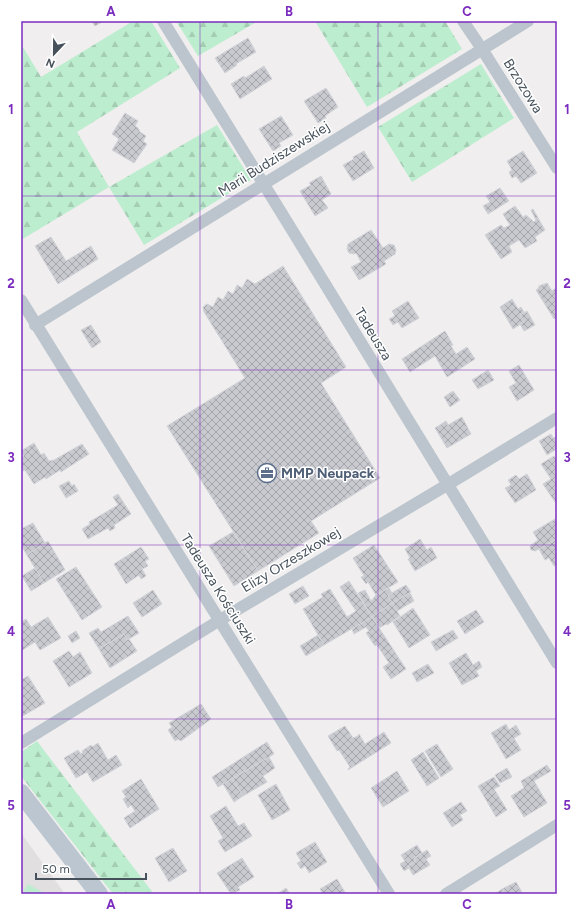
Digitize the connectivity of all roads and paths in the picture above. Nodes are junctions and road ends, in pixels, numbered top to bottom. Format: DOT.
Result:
graph roads {
  1 [pos="163,21"];
  2 [pos="463,21"];
  3 [pos="528,21"];
  4 [pos="482,49"];
  5 [pos="557,168"];
  6 [pos="264,182"];
  7 [pos="21,300"];
  8 [pos="35,325"];
  9 [pos="557,418"];
  10 [pos="447,485"];
  11 [pos="220,620"];
  12 [pos="557,663"];
  13 [pos="21,743"];
  14 [pos="21,793"];
  15 [pos="557,825"];
  16 [pos="98,894"];
  17 [pos="389,894"];
  18 [pos="446,894"];
  1 -- 6 [label="street, Tadeusza"];
  2 -- 4 [label="street, Brzozowa"];
  3 -- 4 [label="street, Marii Budziszewskiej"];
  4 -- 5 [label="street, Brzozowa"];
  4 -- 6 [label="street, Marii Budziszewskiej"];
  6 -- 8 [label="street, Marii Budziszewskiej"];
  6 -- 10 [label="street, Tadeusza"];
  7 -- 8 [label="street, Tadeusza Kościuszki"];
  8 -- 11 [label="street, Tadeusza Kościuszki"];
  9 -- 10 [label="street, Elizy Orzeszkowej"];
  10 -- 11 [label="street, Elizy Orzeszkowej"];
  10 -- 12 [label="street, Tadeusza"];
  11 -- 13 [label="street, Elizy Orzeszkowej"];
  11 -- 17 [label="street, Tadeusza Kościuszki"];
  14 -- 16 [label="main road"];
  15 -- 18 [label="street"];
}
